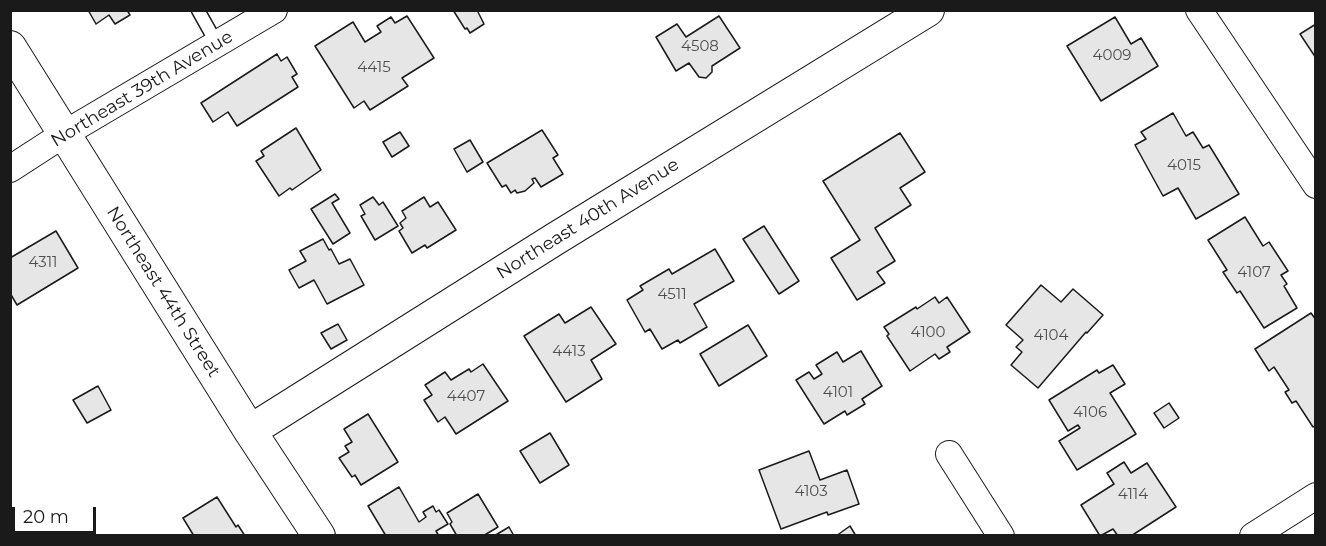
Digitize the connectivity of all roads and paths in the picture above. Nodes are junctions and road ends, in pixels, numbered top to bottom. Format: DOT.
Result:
graph roads {
  1 [pos="198,10"];
  2 [pos="274,10"];
  3 [pos="928,10"];
  4 [pos="1199,10"];
  5 [pos="217,44"];
  6 [pos="10,47"];
  7 [pos="64,134"];
  8 [pos="10,169"];
  9 [pos="1316,185"];
  10 [pos="250,431"];
  11 [pos="949,454"];
  12 [pos="1316,496"];
  13 [pos="319,536"];
  14 [pos="1001,536"];
  15 [pos="1253,536"];
  1 -- 5 [label="lane"];
  2 -- 5 [label="street, Northeast 39th Avenue"];
  3 -- 10 [label="street, Northeast 40th Avenue"];
  4 -- 9 [label="street"];
  5 -- 7 [label="street, Northeast 39th Avenue"];
  6 -- 7 [label="street, Northeast 44th Street"];
  7 -- 8 [label="street, Northeast 39th Avenue"];
  7 -- 10 [label="street, Northeast 44th Street"];
  10 -- 13 [label="street, Northeast 44th Street"];
  11 -- 14 [label="street"];
  12 -- 15 [label="street"];
}
